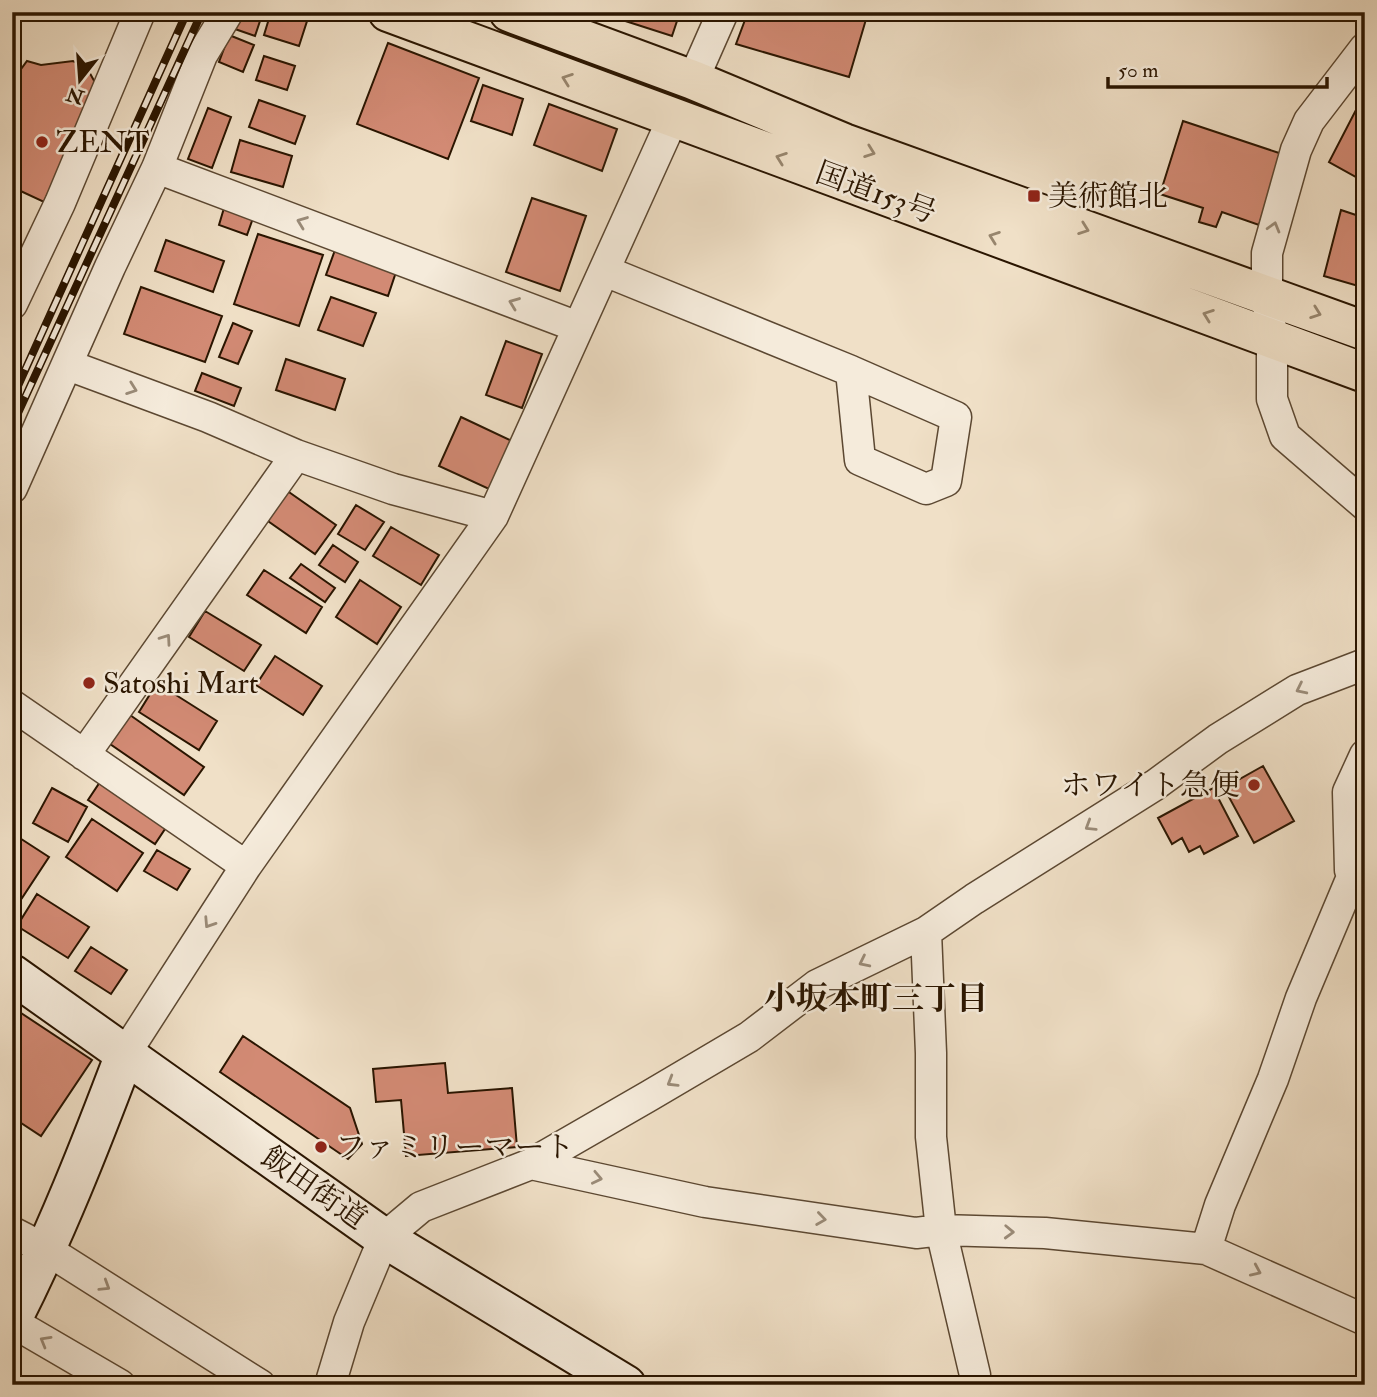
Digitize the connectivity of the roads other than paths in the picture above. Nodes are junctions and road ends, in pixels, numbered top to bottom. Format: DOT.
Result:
graph roads {
  1 [pos="141,12"];
  2 [pos="228,12"];
  3 [pos="388,12"];
  4 [pos="509,12"];
  5 [pos="723,12"];
  6 [pos="1365,48"];
  7 [pos="693,80"];
  8 [pos="673,118"];
  9 [pos="157,168"];
  10 [pos="605,271"];
  11 [pos="1266,295"];
  12 [pos="12,304"];
  13 [pos="578,327"];
  14 [pos="1365,331"];
  15 [pos="1272,339"];
  16 [pos="68,365"];
  17 [pos="851,371"];
  18 [pos="1365,373"];
  19 [pos="296,455"];
  20 [pos="12,488"];
  21 [pos="1365,505"];
  22 [pos="493,516"];
  23 [pos="1365,664"];
  24 [pos="12,705"];
  25 [pos="84,755"];
  26 [pos="1365,755"];
  27 [pos="246,866"];
  28 [pos="1358,881"];
  29 [pos="926,932"];
  30 [pos="12,974"];
  31 [pos="125,1054"];
  32 [pos="531,1164"];
  33 [pos="941,1230"];
  34 [pos="12,1232"];
  35 [pos="384,1238"];
  36 [pos="1206,1248"];
  37 [pos="47,1250"];
  38 [pos="1365,1320"];
  39 [pos="12,1321"];
  40 [pos="120,1385"];
  41 [pos="260,1385"];
  42 [pos="330,1385"];
  43 [pos="626,1385"];
  44 [pos="975,1385"];
  1 -- 12 [label="street"];
  2 -- 9 [label="street"];
  8 -- 3 [label="highway, 国道153号, one-way"];
  4 -- 7 [label="highway, 国道153号"];
  5 -- 7 [label="street"];
  11 -- 6 [label="street, one-way"];
  7 -- 11 [label="highway, 国道153号, one-way"];
  8 -- 10 [label="street"];
  15 -- 8 [label="highway, 国道153号, one-way"];
  13 -- 9 [label="street, one-way"];
  9 -- 16 [label="street"];
  10 -- 13 [label="street"];
  10 -- 17 [label="street"];
  11 -- 14 [label="highway, 国道153号, one-way"];
  11 -- 15 [label="street"];
  13 -- 22 [label="street"];
  15 -- 18 [label="highway, 国道153号"];
  15 -- 21 [label="street"];
  16 -- 19 [label="street, one-way"];
  16 -- 20 [label="street"];
  19 -- 22 [label="street"];
  25 -- 19 [label="street, one-way"];
  22 -- 27 [label="street"];
  23 -- 29 [label="street, one-way"];
  24 -- 25 [label="street"];
  25 -- 27 [label="street"];
  26 -- 28 [label="street"];
  27 -- 31 [label="street, one-way"];
  28 -- 36 [label="street"];
  29 -- 32 [label="street, one-way"];
  29 -- 33 [label="street"];
  30 -- 31 [label="main road, 飯田街道"];
  31 -- 35 [label="main road, 飯田街道"];
  31 -- 37 [label="main road"];
  32 -- 33 [label="street, one-way"];
  32 -- 35 [label="street"];
  33 -- 36 [label="street, one-way"];
  33 -- 44 [label="street"];
  34 -- 37 [label="street"];
  35 -- 42 [label="street"];
  35 -- 43 [label="main road, 飯田街道"];
  36 -- 38 [label="street, one-way"];
  37 -- 39 [label="main road"];
  37 -- 41 [label="street, one-way"];
  40 -- 39 [label="street, one-way"];
}
